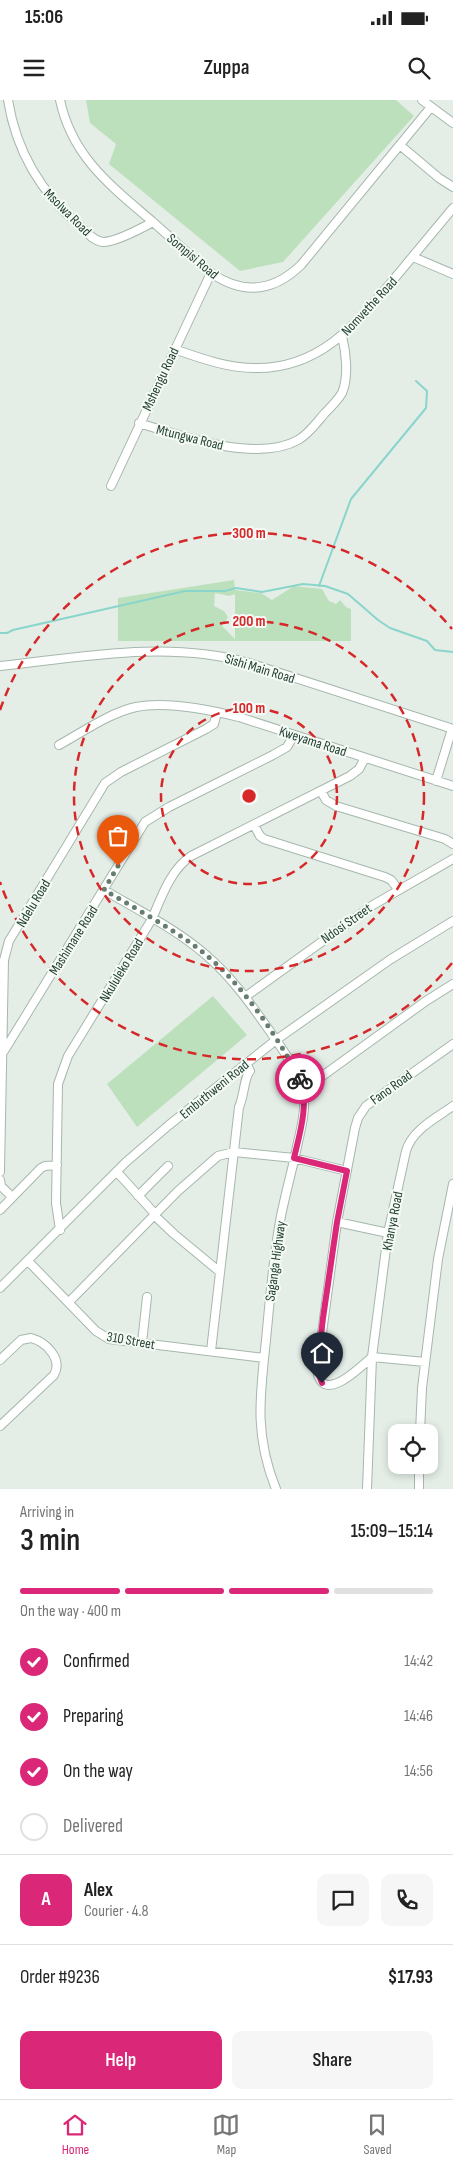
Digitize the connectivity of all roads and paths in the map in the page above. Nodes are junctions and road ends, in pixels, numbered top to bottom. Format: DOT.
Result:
graph roads {
  1 [pos="8,100"];
  2 [pos="60,100"];
  3 [pos="422,100"];
  4 [pos="431,107"];
  5 [pos="453,123"];
  6 [pos="400,146"];
  7 [pos="453,187"];
  8 [pos="453,208"];
  9 [pos="153,222"];
  10 [pos="412,257"];
  11 [pos="210,272"];
  12 [pos="453,274"];
  13 [pos="342,336"];
  14 [pos="174,349"];
  15 [pos="139,423"];
  16 [pos="111,486"];
  17 [pos="0,666"];
  18 [pos="218,712"];
  19 [pos="453,729"];
  20 [pos="294,735"];
  21 [pos="59,745"];
  22 [pos="365,758"];
  23 [pos="436,781"];
  24 [pos="453,786"];
  25 [pos="320,791"];
  26 [pos="254,825"];
  27 [pos="453,844"];
  28 [pos="453,859"];
  29 [pos="398,889"];
  30 [pos="104,890"];
  31 [pos="152,919"];
  32 [pos="453,921"];
  33 [pos="3,947"];
  34 [pos="453,984"];
  35 [pos="245,996"];
  36 [pos="276,1040"];
  37 [pos="453,1044"];
  38 [pos="3,1052"];
  39 [pos="246,1063"];
  40 [pos="303,1090"];
  41 [pos="453,1106"];
  42 [pos="234,1152"];
  43 [pos="294,1158"];
  44 [pos="57,1165"];
  45 [pos="168,1166"];
  46 [pos="347,1171"];
  47 [pos="0,1172"];
  48 [pos="117,1172"];
  49 [pos="0,1180"];
  50 [pos="453,1184"];
  51 [pos="138,1196"];
  52 [pos="12,1197"];
  53 [pos="0,1210"];
  54 [pos="156,1216"];
  55 [pos="337,1222"];
  56 [pos="60,1230"];
  57 [pos="388,1233"];
  58 [pos="28,1261"];
  59 [pos="220,1272"];
  60 [pos="0,1288"];
  61 [pos="147,1297"];
  62 [pos="68,1302"];
  63 [pos="142,1343"];
  64 [pos="211,1351"];
  65 [pos="372,1357"];
  66 [pos="264,1358"];
  67 [pos="0,1360"];
  68 [pos="425,1362"];
  69 [pos="421,1424"];
  70 [pos="0,1426"];
  71 [pos="420,1474"];
  72 [pos="276,1489"];
  73 [pos="366,1489"];
  74 [pos="419,1489"];
  1 -- 9 [label="street, Msolwa Road"];
  2 -- 9 [label="street, Sompisi Road"];
  3 -- 4 [label="street"];
  4 -- 5 [label="street"];
  4 -- 6 [label="street, Sompisi Road"];
  6 -- 7 [label="street"];
  6 -- 11 [label="street, Sompisi Road"];
  8 -- 10 [label="street, Nomvethe Road"];
  9 -- 11 [label="street, Sompisi Road"];
  10 -- 12 [label="street"];
  10 -- 13 [label="street, Nomvethe Road"];
  11 -- 14 [label="street, Mshengu Road"];
  13 -- 14 [label="street, Nomvethe Road"];
  13 -- 15 [label="street, Mtungwa Road"];
  14 -- 15 [label="street, Mshengu Road"];
  15 -- 16 [label="street, Mshengu Road"];
  17 -- 19 [label="street, Sishi Main Road"];
  18 -- 20 [label="street, Kweyama Road"];
  18 -- 21 [label="street, Kweyama Road"];
  18 -- 33 [label="street, Ndelu Road"];
  19 -- 23 [label="street"];
  20 -- 22 [label="street, Kweyama Road"];
  20 -- 30 [label="street, Mashimane Road"];
  22 -- 23 [label="street, Kweyama Road"];
  22 -- 25 [label="street, Nkululeko Road"];
  23 -- 24 [label="street, Kweyama Road"];
  25 -- 26 [label="street, Nkululeko Road"];
  25 -- 27 [label="street"];
  26 -- 29 [label="street"];
  26 -- 31 [label="street, Nkululeko Road"];
  28 -- 29 [label="street, Ndosi Street"];
  29 -- 35 [label="street, Ndosi Street"];
  30 -- 31 [label="street, Saganga Highway"];
  30 -- 38 [label="street, Mashimane Road"];
  31 -- 35 [label="street, Saganga Highway"];
  31 -- 44 [label="street, Nkululeko Road"];
  32 -- 36 [label="street, Embuthweni Road"];
  33 -- 38 [label="street, Ndelu Road"];
  34 -- 40 [label="street"];
  35 -- 36 [label="street, Saganga Highway"];
  36 -- 39 [label="street, Embuthweni Road"];
  36 -- 40 [label="street, Saganga Highway"];
  37 -- 46 [label="street, Fano Road"];
  38 -- 47 [label="street, Ndelu Road"];
  39 -- 42 [label="street"];
  39 -- 48 [label="street, Embuthweni Road"];
  40 -- 43 [label="street, Saganga Highway"];
  41 -- 57 [label="street, Khanya Road"];
  42 -- 43 [label="street"];
  42 -- 54 [label="street"];
  42 -- 59 [label="street"];
  43 -- 46 [label="street"];
  43 -- 66 [label="street, Saganga Highway"];
  44 -- 52 [label="street"];
  44 -- 56 [label="street, Nkululeko Road"];
  45 -- 51 [label="street"];
  46 -- 55 [label="street, Fano Road"];
  48 -- 51 [label="street"];
  48 -- 56 [label="street, Embuthweni Road"];
  49 -- 52 [label="street"];
  50 -- 68 [label="street"];
  51 -- 54 [label="street"];
  52 -- 53 [label="street"];
  54 -- 59 [label="street"];
  54 -- 62 [label="street"];
  55 -- 57 [label="street"];
  55 -- 65 [label="street, Fano Road"];
  56 -- 58 [label="street, Embuthweni Road"];
  57 -- 65 [label="street, Khanya Road"];
  58 -- 60 [label="street, Embuthweni Road"];
  58 -- 62 [label="street, 310 Street"];
  59 -- 64 [label="street"];
  61 -- 63 [label="street"];
  62 -- 63 [label="street, 310 Street"];
  63 -- 64 [label="street, 310 Street"];
  64 -- 66 [label="street, 310 Street"];
  65 -- 68 [label="street"];
  65 -- 73 [label="street, Khanya Road"];
  66 -- 72 [label="street, Saganga Highway"];
  67 -- 70 [label="street"];
  68 -- 69 [label="street"];
  71 -- 74 [label="street"];
}
